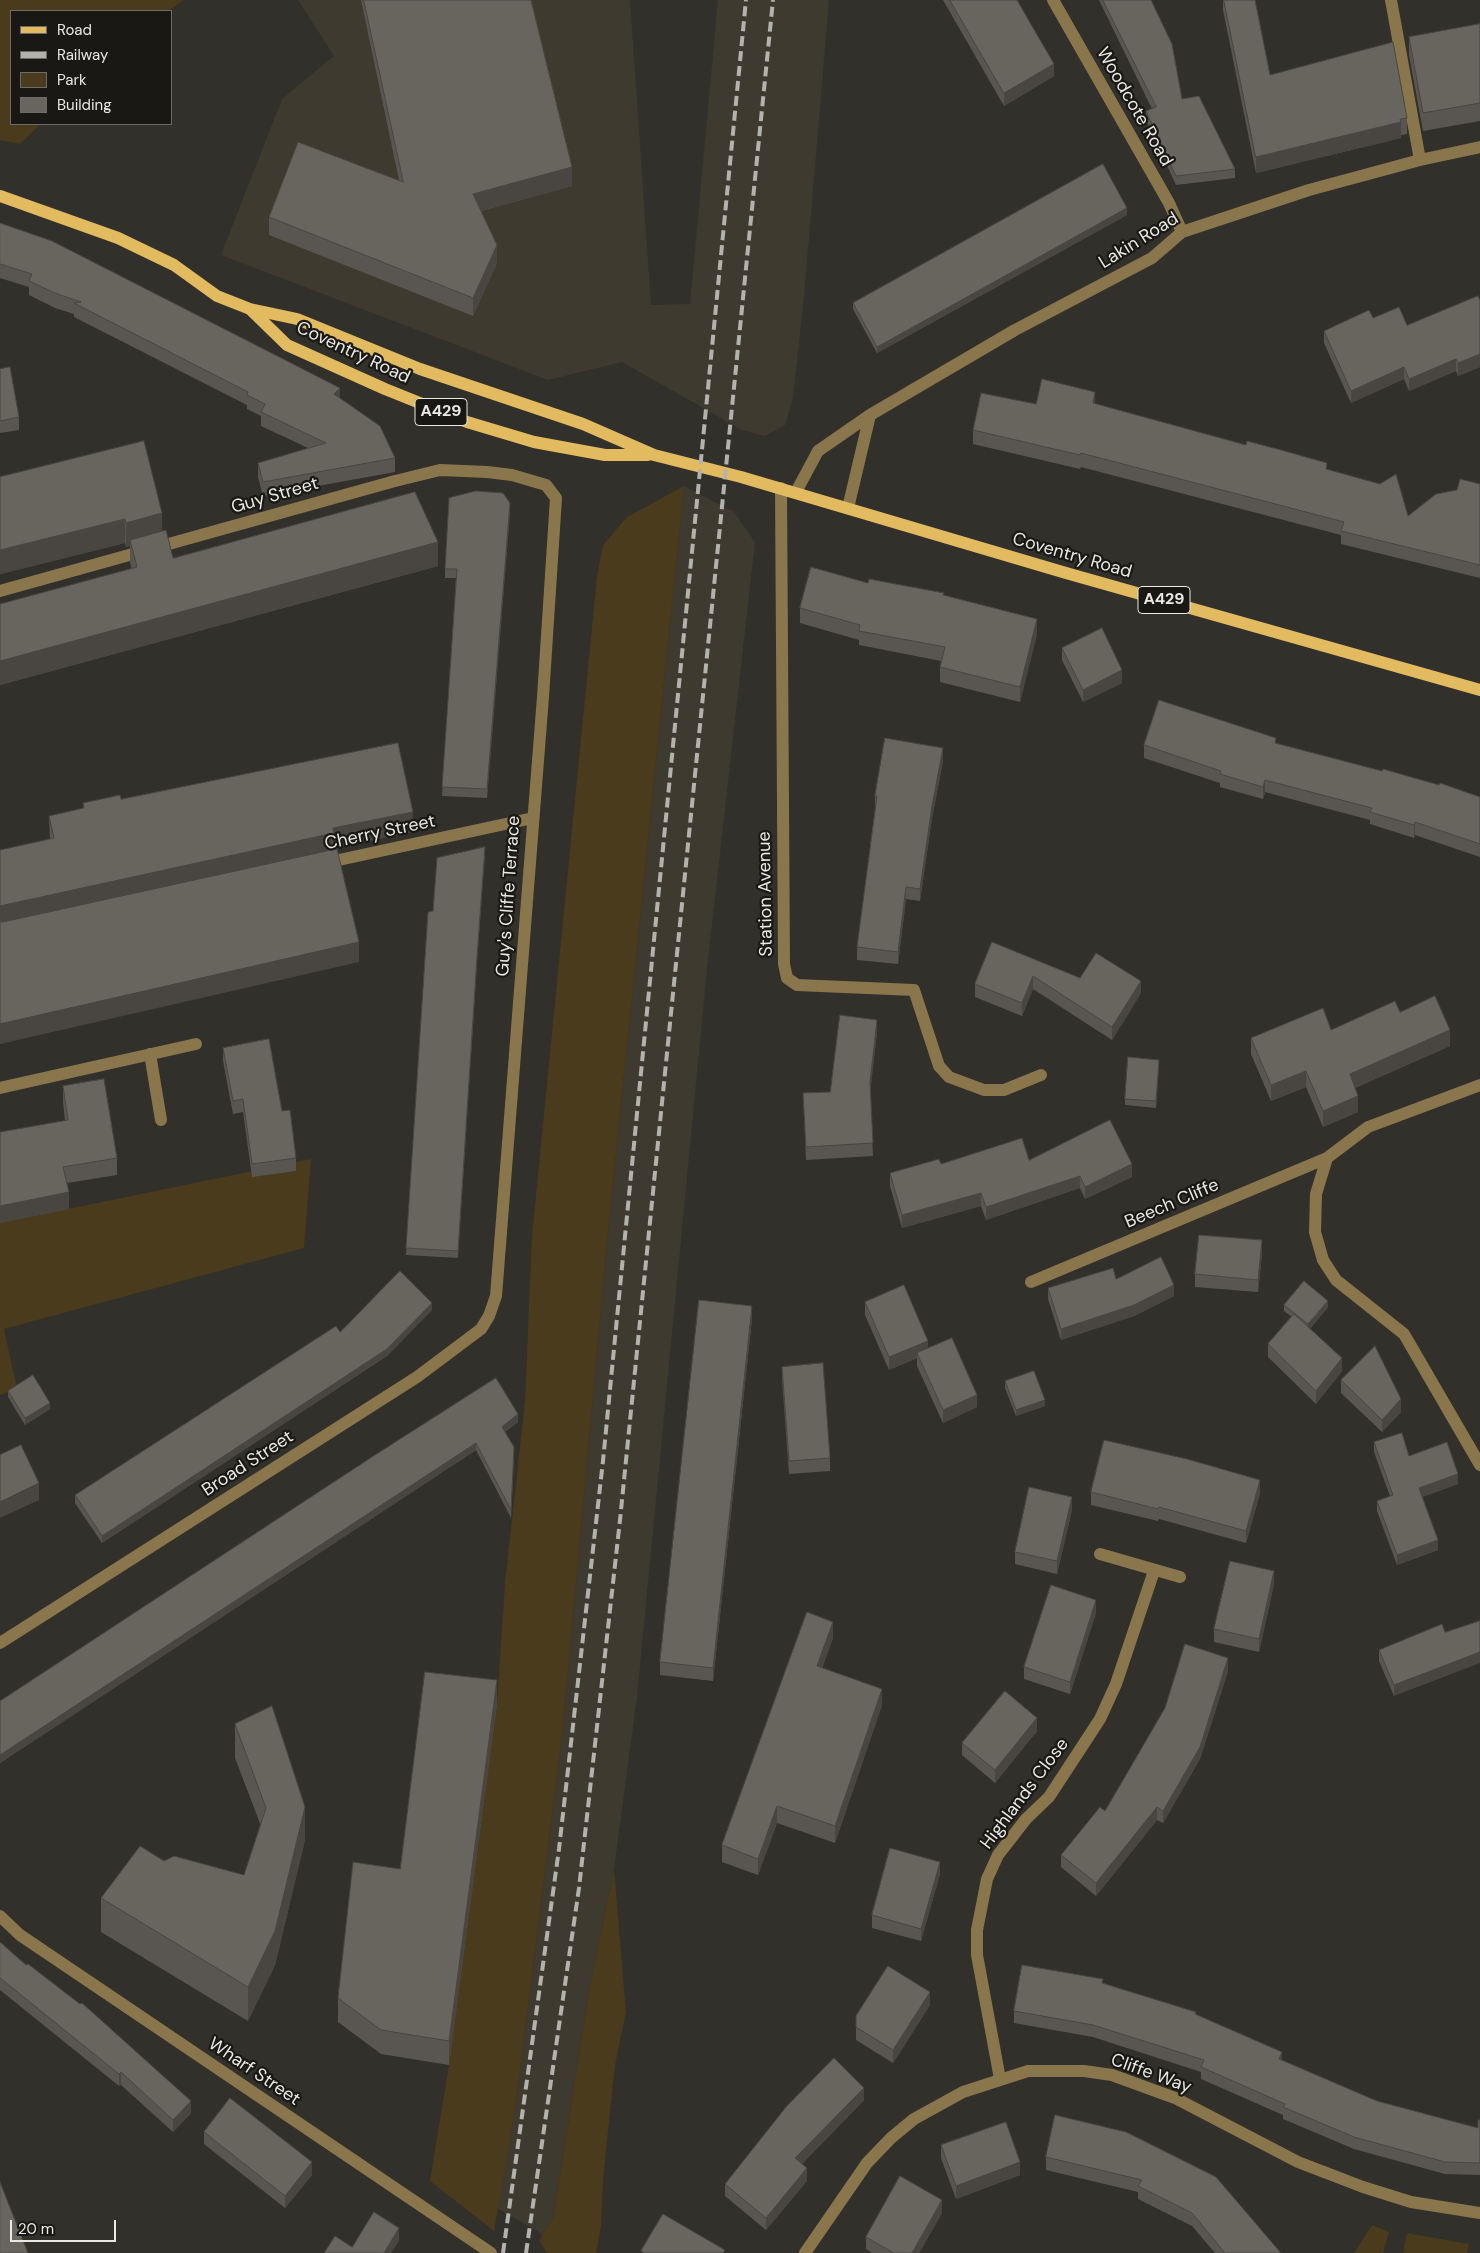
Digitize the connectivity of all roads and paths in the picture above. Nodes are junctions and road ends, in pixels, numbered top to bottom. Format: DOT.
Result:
graph roads {
  1 [pos="1053,0"];
  2 [pos="1391,0"];
  3 [pos="1480,147"];
  4 [pos="1420,160"];
  5 [pos="0,196"];
  6 [pos="1182,232"];
  7 [pos="250,309"];
  8 [pos="870,415"];
  9 [pos="654,455"];
  10 [pos="781,488"];
  11 [pos="796,492"];
  12 [pos="556,498"];
  13 [pos="848,508"];
  14 [pos="0,590"];
  15 [pos="1480,690"];
  16 [pos="533,818"];
  17 [pos="310,866"];
  18 [pos="196,1044"];
  19 [pos="150,1054"];
  20 [pos="1041,1075"];
  21 [pos="1480,1085"];
  22 [pos="0,1088"];
  23 [pos="161,1120"];
  24 [pos="1327,1158"];
  25 [pos="1032,1282"];
  26 [pos="496,1296"];
  27 [pos="1480,1465"];
  28 [pos="1100,1554"];
  29 [pos="1154,1571"];
  30 [pos="1180,1577"];
  31 [pos="0,1643"];
  32 [pos="0,1916"];
  33 [pos="1000,2079"];
  34 [pos="1480,2213"];
  35 [pos="491,2253"];
  36 [pos="805,2253"];
  1 -- 6 [label="street, Woodcote Road"];
  2 -- 4 [label="street"];
  3 -- 4 [label="street, Lakin Road"];
  4 -- 6 [label="street, Lakin Road"];
  5 -- 7 [label="main road, Coventry Road / A429"];
  6 -- 8 [label="street, Lakin Road"];
  7 -- 9 [label="main road, Coventry Road / A429"];
  7 -- 9 [label="main road, Coventry Road / A429"];
  8 -- 11 [label="street, Lakin Road"];
  8 -- 13 [label="street"];
  9 -- 10 [label="main road, Coventry Road / A429"];
  10 -- 11 [label="main road, Coventry Road / A429"];
  10 -- 20 [label="street, Station Avenue"];
  11 -- 13 [label="main road, Coventry Road / A429"];
  12 -- 14 [label="street, Guy Street"];
  12 -- 16 [label="street, Guy's Cliffe Terrace"];
  13 -- 15 [label="main road, Coventry Road / A429"];
  16 -- 17 [label="street, Cherry Street"];
  16 -- 26 [label="street, Guy's Cliffe Terrace"];
  18 -- 19 [label="street"];
  19 -- 22 [label="street"];
  19 -- 23 [label="street"];
  21 -- 24 [label="street, Beech Cliffe"];
  24 -- 25 [label="street, Beech Cliffe"];
  24 -- 27 [label="street"];
  26 -- 31 [label="street, Broad Street"];
  28 -- 29 [label="street"];
  29 -- 30 [label="street"];
  29 -- 33 [label="street, Highlands Close"];
  32 -- 35 [label="street, Wharf Street"];
  33 -- 34 [label="street, Cliffe Way"];
  33 -- 36 [label="street, Cliffe Way"];
}
